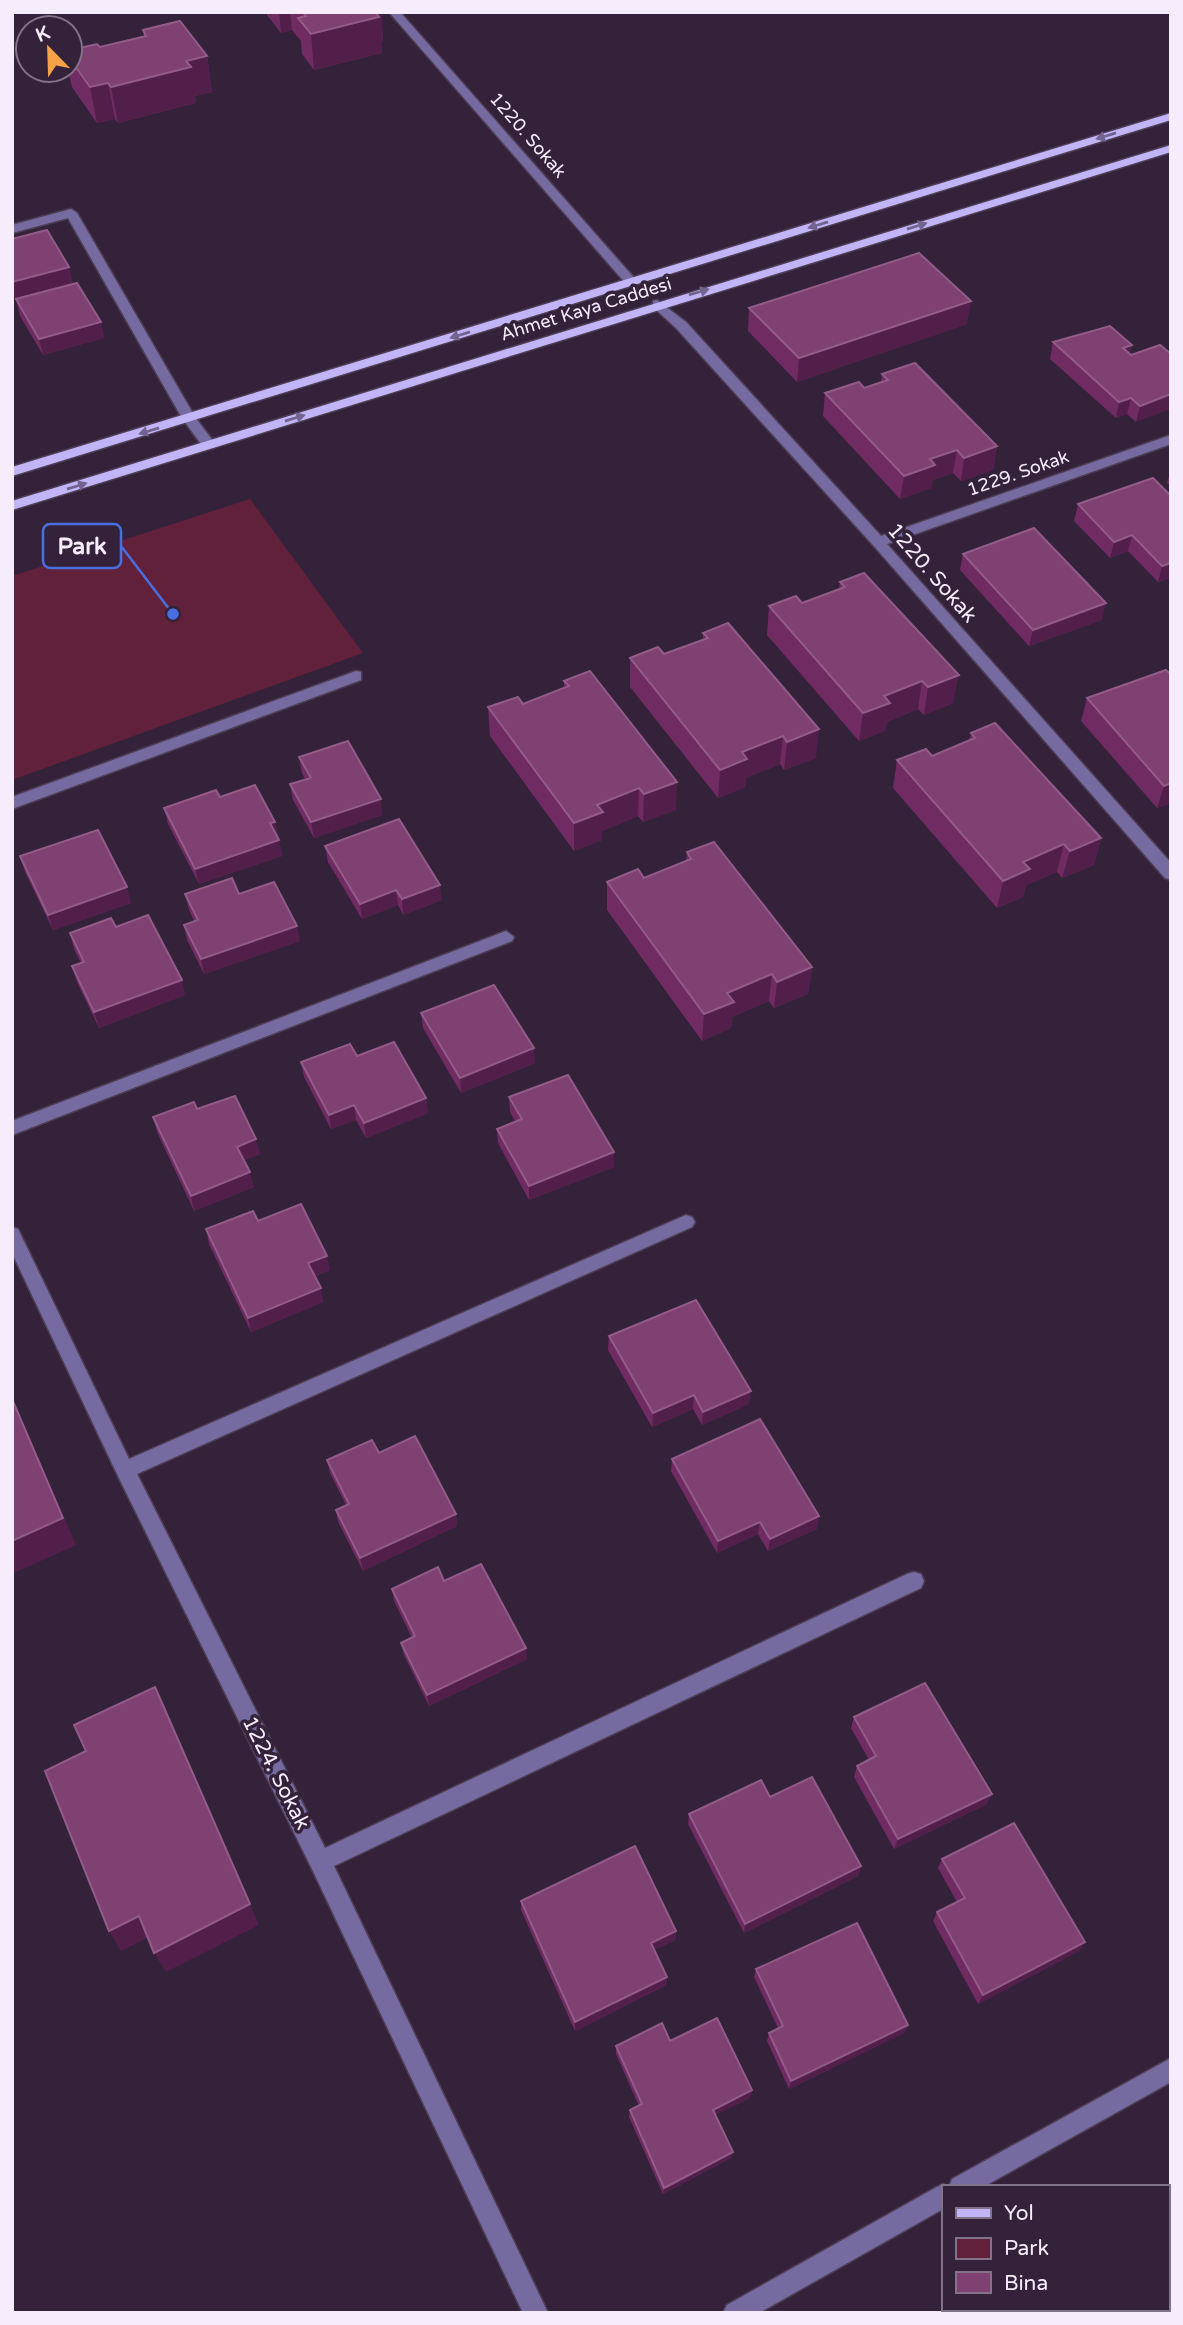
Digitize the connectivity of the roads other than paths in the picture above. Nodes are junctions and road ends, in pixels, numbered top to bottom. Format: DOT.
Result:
graph roads {
  1 [pos="394,12"];
  2 [pos="1171,116"];
  3 [pos="1171,148"];
  4 [pos="12,229"];
  5 [pos="632,283"];
  6 [pos="657,304"];
  7 [pos="189,418"];
  8 [pos="1171,439"];
  9 [pos="209,445"];
  10 [pos="12,472"];
  11 [pos="12,506"];
  12 [pos="878,542"];
  13 [pos="356,676"];
  14 [pos="12,803"];
  15 [pos="1171,874"];
  16 [pos="506,937"];
  17 [pos="12,1128"];
  18 [pos="686,1222"];
  19 [pos="12,1234"];
  20 [pos="125,1471"];
  21 [pos="914,1581"];
  22 [pos="320,1861"];
  23 [pos="1171,2069"];
  24 [pos="964,2185"];
  25 [pos="942,2197"];
  26 [pos="536,2313"];
  27 [pos="734,2313"];
  1 -- 5 [label="street, 1220. Sokak"];
  2 -- 5 [label="main road, Ahmet Kaya Caddesi, one-way"];
  6 -- 3 [label="main road, Ahmet Kaya Caddesi, one-way"];
  4 -- 7 [label="street"];
  5 -- 7 [label="main road, Ahmet Kaya Caddesi, one-way"];
  9 -- 6 [label="main road, Ahmet Kaya Caddesi, one-way"];
  6 -- 12 [label="street, 1220. Sokak"];
  7 -- 9 [label="street"];
  7 -- 10 [label="main road, Ahmet Kaya Caddesi, one-way"];
  8 -- 12 [label="street, 1229. Sokak"];
  11 -- 9 [label="main road, Ahmet Kaya Caddesi, one-way"];
  12 -- 15 [label="street, 1220. Sokak"];
  13 -- 14 [label="street"];
  16 -- 17 [label="street"];
  18 -- 20 [label="street"];
  19 -- 20 [label="street, 1224. Sokak"];
  20 -- 22 [label="street, 1224. Sokak"];
  21 -- 22 [label="street"];
  22 -- 26 [label="street, 1224. Sokak"];
  23 -- 24 [label="street"];
  25 -- 27 [label="street"];
}
